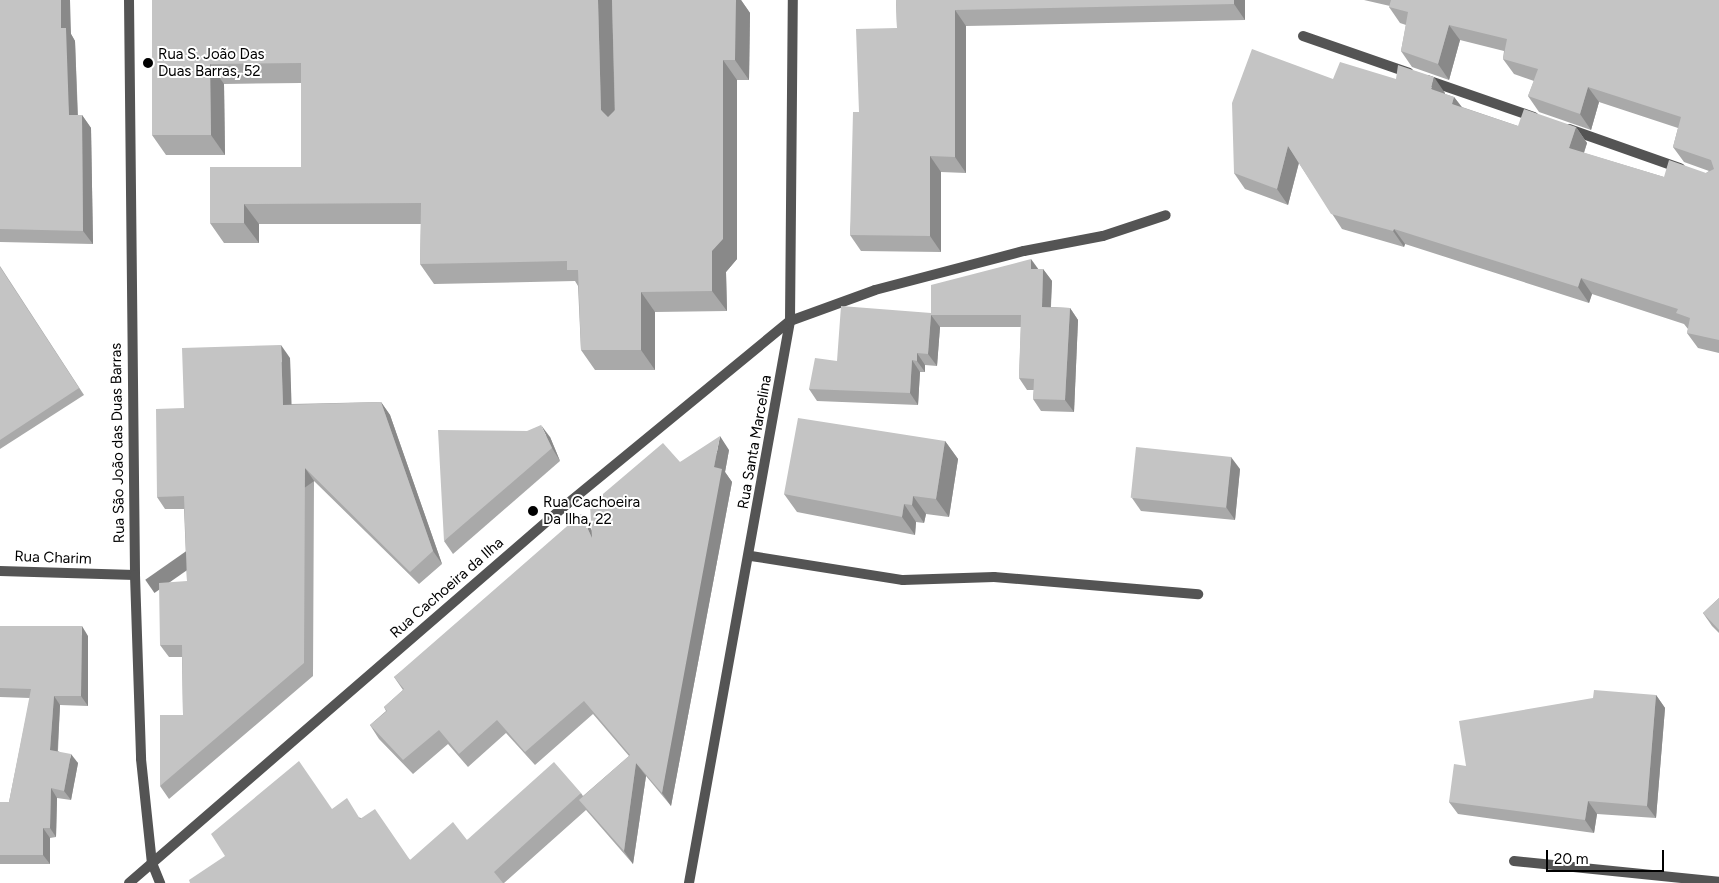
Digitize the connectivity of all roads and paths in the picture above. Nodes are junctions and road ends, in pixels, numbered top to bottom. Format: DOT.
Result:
graph roads {
  1 [pos="129,0"];
  2 [pos="793,0"];
  3 [pos="1303,36"];
  4 [pos="1543,120"];
  5 [pos="1562,127"];
  6 [pos="1691,172"];
  7 [pos="1166,215"];
  8 [pos="790,321"];
  9 [pos="750,556"];
  10 [pos="0,571"];
  11 [pos="135,575"];
  12 [pos="1198,594"];
  13 [pos="1514,861"];
  14 [pos="152,863"];
  15 [pos="1719,882"];
  16 [pos="129,883"];
  17 [pos="160,883"];
  18 [pos="689,883"];
  1 -- 11 [label="street, Rua São João das Duas Barras"];
  2 -- 8 [label="street, Rua Santa Marcelina"];
  3 -- 4 [label="street"];
  5 -- 6 [label="street"];
  7 -- 8 [label="street, Rua Cachoeira da Ilha"];
  8 -- 9 [label="street, Rua Santa Marcelina"];
  8 -- 14 [label="street, Rua Cachoeira da Ilha"];
  9 -- 12 [label="street"];
  9 -- 18 [label="street, Rua Santa Marcelina"];
  10 -- 11 [label="street, Rua Charim"];
  11 -- 14 [label="street, Rua São João das Duas Barras"];
  13 -- 15 [label="street"];
  14 -- 16 [label="street, Rua Cachoeira da Ilha"];
  14 -- 17 [label="street, Rua São João das Duas Barras"];
}
